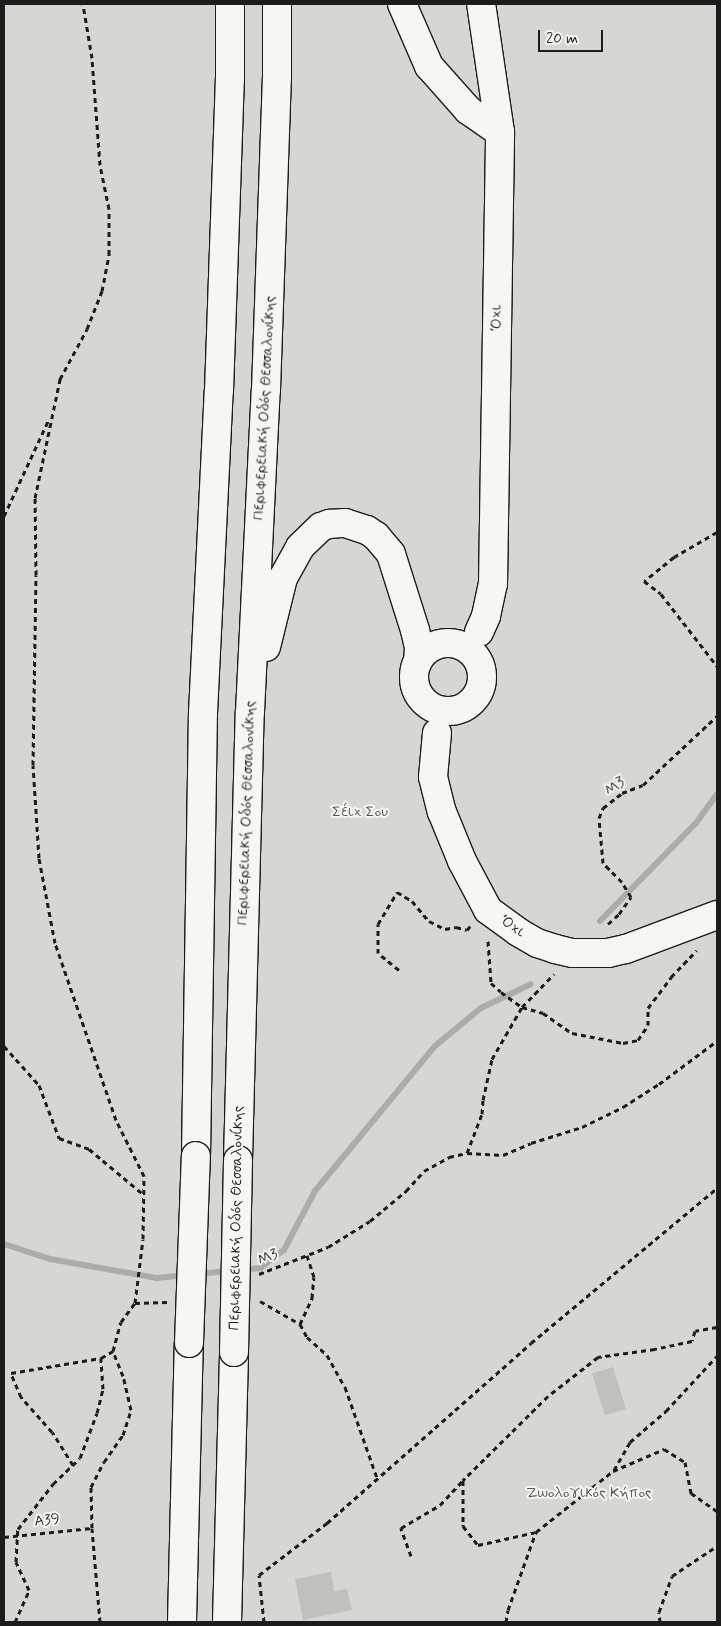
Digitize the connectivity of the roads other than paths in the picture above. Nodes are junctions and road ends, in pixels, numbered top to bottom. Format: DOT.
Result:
graph roads {
  1 [pos="230,4"];
  2 [pos="277,4"];
  3 [pos="402,4"];
  4 [pos="481,4"];
  5 [pos="500,132"];
  6 [pos="467,638"];
  7 [pos="418,661"];
  8 [pos="425,702"];
  9 [pos="456,710"];
  10 [pos="250,712"];
  11 [pos="437,733"];
  12 [pos="717,915"];
  13 [pos="182,1622"];
  14 [pos="227,1622"];
  1 -- 13 [label="main road, bridge"];
  2 -- 10 [label="main road, Περιφερειακή Οδός Θεσσαλονίκης"];
  3 -- 5 [label="main road"];
  4 -- 5 [label="main road, Όχι"];
  5 -- 6 [label="main road, Όχι"];
  6 -- 7 [label="main road"];
  6 -- 9 [label="main road"];
  7 -- 8 [label="main road"];
  7 -- 10 [label="main road"];
  8 -- 9 [label="main road"];
  8 -- 11 [label="main road, Όχι"];
  9 -- 11 [label="main road"];
  10 -- 14 [label="main road, Περιφερειακή Οδός Θεσσαλονίκης, bridge"];
  11 -- 12 [label="main road, Όχι"];
}
